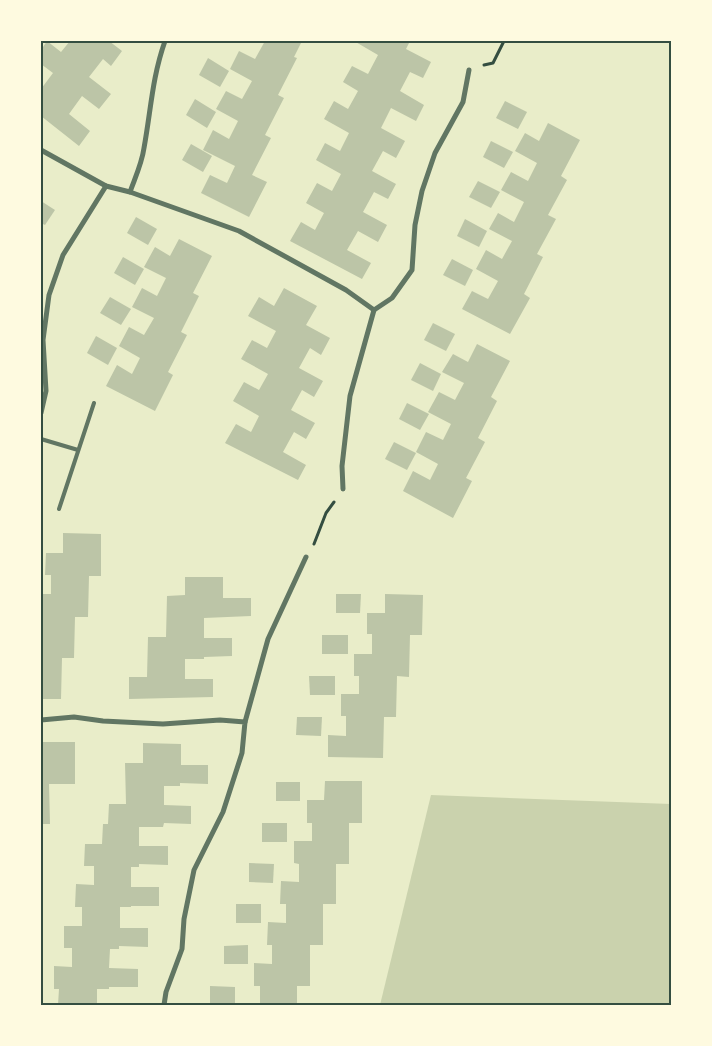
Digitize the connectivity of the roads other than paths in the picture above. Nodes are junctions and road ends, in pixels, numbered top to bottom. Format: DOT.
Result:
graph roads {
  1 [pos="165,41"];
  2 [pos="469,70"];
  3 [pos="41,150"];
  4 [pos="106,186"];
  5 [pos="130,192"];
  6 [pos="374,310"];
  7 [pos="94,403"];
  8 [pos="41,413"];
  9 [pos="41,439"];
  10 [pos="78,450"];
  11 [pos="343,489"];
  12 [pos="59,509"];
  13 [pos="306,557"];
  14 [pos="41,720"];
  15 [pos="245,722"];
  16 [pos="164,1005"];
  1 -- 5 [label="street"];
  2 -- 6 [label="street"];
  3 -- 4 [label="street"];
  4 -- 5 [label="street"];
  4 -- 8 [label="street"];
  5 -- 6 [label="street"];
  6 -- 11 [label="street"];
  7 -- 10 [label="lane"];
  9 -- 10 [label="lane"];
  10 -- 12 [label="lane"];
  13 -- 15 [label="street"];
  14 -- 15 [label="street"];
  15 -- 16 [label="street"];
}
